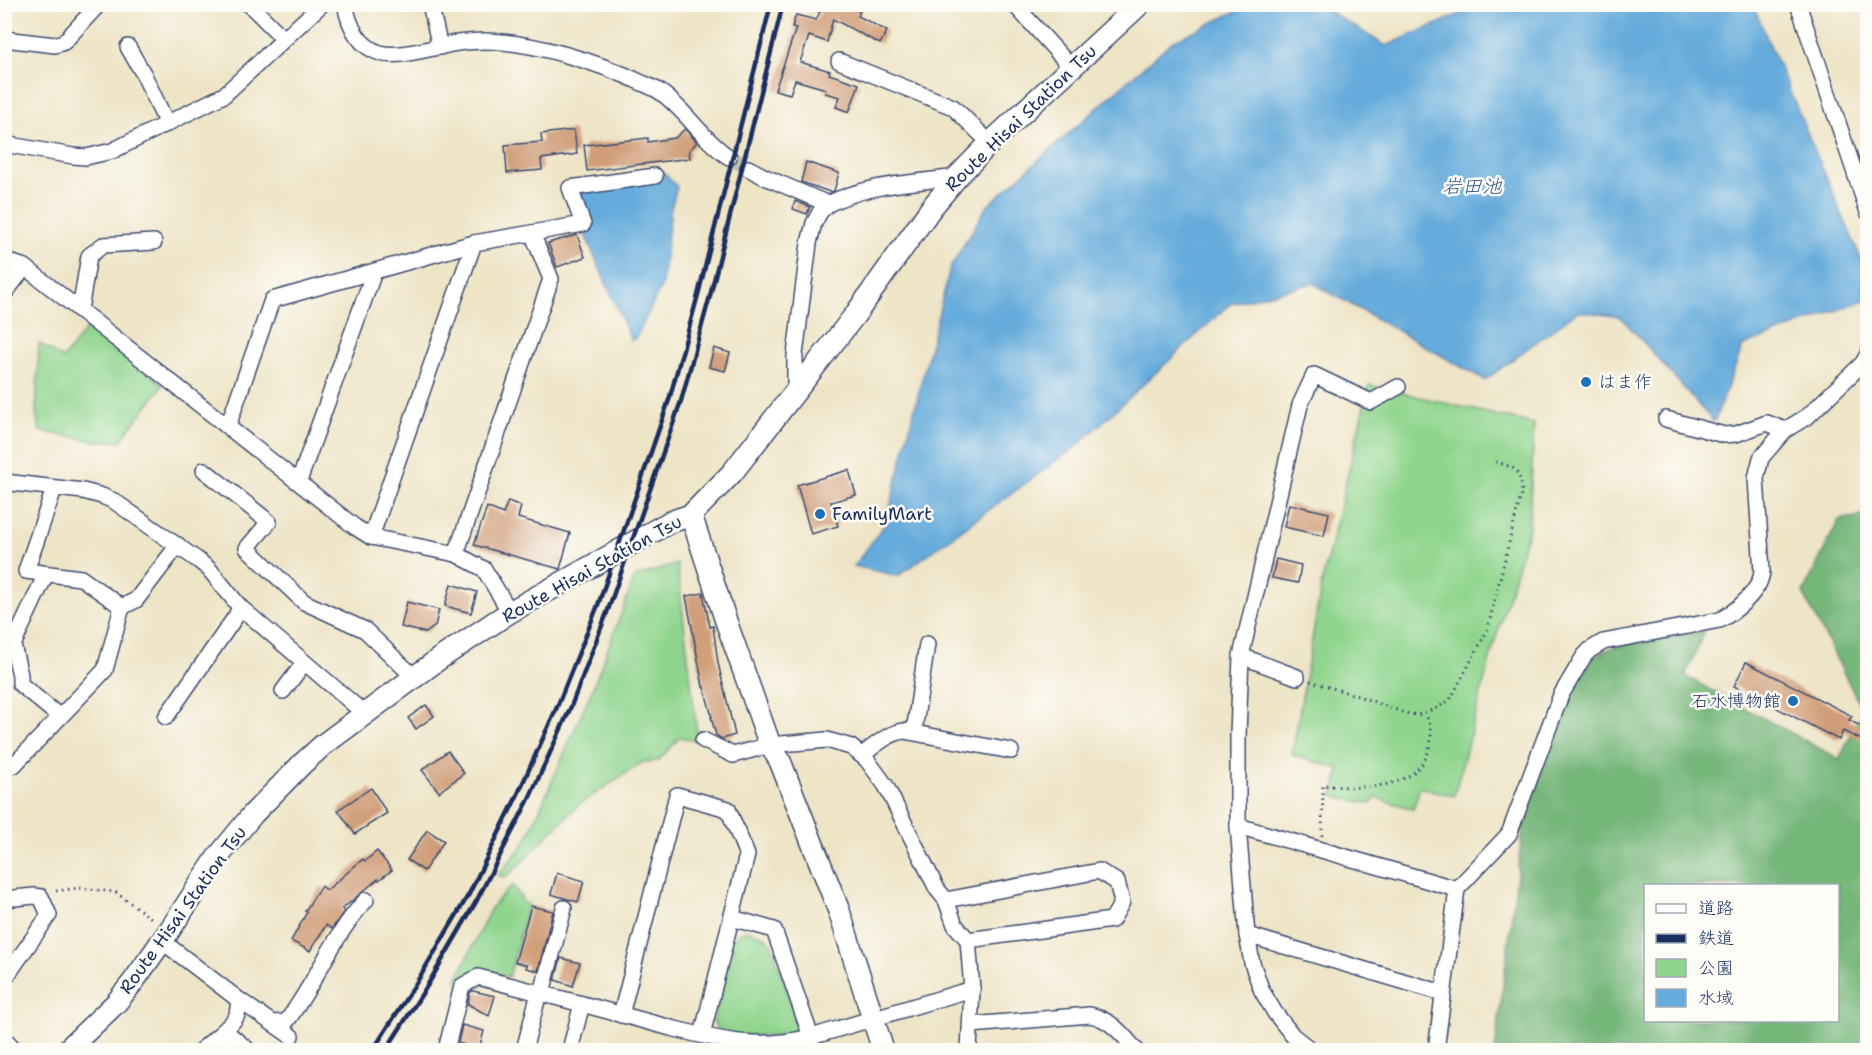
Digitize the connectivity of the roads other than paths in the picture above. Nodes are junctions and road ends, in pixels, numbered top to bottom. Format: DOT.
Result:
graph roads {
  1 [pos="99,4"];
  2 [pos="249,4"];
  3 [pos="322,4"];
  4 [pos="345,4"];
  5 [pos="430,4"];
  6 [pos="1014,4"];
  7 [pos="1140,4"];
  8 [pos="1798,4"];
  9 [pos="4,39"];
  10 [pos="284,39"];
  11 [pos="440,46"];
  12 [pos="128,47"];
  13 [pos="839,61"];
  14 [pos="1071,67"];
  15 [pos="167,124"];
  16 [pos="990,142"];
  17 [pos="4,144"];
  18 [pos="729,156"];
  19 [pos="748,168"];
  20 [pos="655,176"];
  21 [pos="957,177"];
  22 [pos="828,204"];
  23 [pos="1868,212"];
  24 [pos="532,232"];
  25 [pos="154,242"];
  26 [pos="474,243"];
  27 [pos="4,260"];
  28 [pos="25,267"];
  29 [pos="374,272"];
  30 [pos="4,294"];
  31 [pos="80,310"];
  32 [pos="1868,354"];
  33 [pos="1398,387"];
  34 [pos="795,393"];
  35 [pos="1666,419"];
  36 [pos="228,426"];
  37 [pos="1785,430"];
  38 [pos="204,470"];
  39 [pos="299,481"];
  40 [pos="4,482"];
  41 [pos="54,489"];
  42 [pos="691,515"];
  43 [pos="371,537"];
  44 [pos="178,545"];
  45 [pos="456,554"];
  46 [pos="46,574"];
  47 [pos="122,607"];
  48 [pos="240,608"];
  49 [pos="510,612"];
  50 [pos="927,644"];
  51 [pos="1241,656"];
  52 [pos="304,663"];
  53 [pos="1297,677"];
  54 [pos="415,678"];
  55 [pos="283,691"];
  56 [pos="365,714"];
  57 [pos="60,717"];
  58 [pos="166,717"];
  59 [pos="914,732"];
  60 [pos="703,740"];
  61 [pos="770,745"];
  62 [pos="1011,751"];
  63 [pos="862,755"];
  64 [pos="4,768"];
  65 [pos="1238,826"];
  66 [pos="1457,889"];
  67 [pos="4,899"];
  68 [pos="366,900"];
  69 [pos="946,900"];
  70 [pos="564,908"];
  71 [pos="732,918"];
  72 [pos="1246,935"];
  73 [pos="166,936"];
  74 [pos="968,940"];
  75 [pos="4,980"];
  76 [pos="972,989"];
  77 [pos="540,993"];
  78 [pos="1443,993"];
  79 [pos="239,1000"];
  80 [pos="582,1004"];
  81 [pos="621,1015"];
  82 [pos="874,1018"];
  83 [pos="273,1023"];
  84 [pos="971,1025"];
  85 [pos="226,1029"];
  86 [pos="702,1035"];
  87 [pos="291,1036"];
  88 [pos="811,1037"];
  89 [pos="4,1038"];
  90 [pos="15,1050"];
  91 [pos="67,1050"];
  92 [pos="202,1050"];
  93 [pos="248,1050"];
  94 [pos="446,1050"];
  95 [pos="524,1050"];
  96 [pos="570,1050"];
  97 [pos="883,1050"];
  98 [pos="969,1050"];
  99 [pos="1136,1050"];
  100 [pos="1311,1050"];
  101 [pos="1436,1050"];
  1 -- 9 [label="street"];
  2 -- 10 [label="street"];
  3 -- 10 [label="street"];
  4 -- 11 [label="street"];
  5 -- 11 [label="street"];
  6 -- 14 [label="street"];
  7 -- 14 [label="main road, Route Hisai Station Tsu"];
  8 -- 23 [label="street"];
  10 -- 15 [label="street"];
  11 -- 18 [label="street"];
  12 -- 15 [label="street"];
  13 -- 16 [label="street"];
  14 -- 16 [label="main road, Route Hisai Station Tsu"];
  15 -- 17 [label="street"];
  16 -- 21 [label="main road, Route Hisai Station Tsu"];
  19 -- 22 [label="street"];
  20 -- 24 [label="street"];
  21 -- 22 [label="street"];
  21 -- 34 [label="main road, Route Hisai Station Tsu"];
  22 -- 34 [label="street"];
  24 -- 26 [label="street"];
  24 -- 45 [label="street"];
  25 -- 31 [label="street"];
  26 -- 29 [label="street"];
  26 -- 43 [label="street"];
  27 -- 28 [label="street"];
  28 -- 30 [label="street"];
  28 -- 31 [label="street"];
  29 -- 36 [label="street"];
  29 -- 39 [label="street"];
  31 -- 36 [label="street"];
  32 -- 37 [label="street"];
  33 -- 51 [label="street"];
  34 -- 42 [label="main road, Route Hisai Station Tsu"];
  35 -- 37 [label="street"];
  36 -- 39 [label="street"];
  37 -- 66 [label="street"];
  38 -- 54 [label="street"];
  39 -- 43 [label="street"];
  40 -- 41 [label="street"];
  41 -- 44 [label="street"];
  41 -- 46 [label="street"];
  42 -- 49 [label="main road, Route Hisai Station Tsu"];
  42 -- 61 [label="main road"];
  43 -- 45 [label="street"];
  44 -- 47 [label="street"];
  44 -- 48 [label="street"];
  45 -- 49 [label="street"];
  46 -- 47 [label="street"];
  46 -- 57 [label="street"];
  47 -- 57 [label="street"];
  48 -- 52 [label="street"];
  48 -- 58 [label="street"];
  49 -- 54 [label="main road, Route Hisai Station Tsu"];
  50 -- 59 [label="street"];
  51 -- 53 [label="street"];
  51 -- 65 [label="street"];
  52 -- 55 [label="street"];
  52 -- 56 [label="street"];
  54 -- 56 [label="main road, Route Hisai Station Tsu"];
  56 -- 73 [label="main road, Route Hisai Station Tsu"];
  57 -- 64 [label="street"];
  59 -- 62 [label="street"];
  59 -- 63 [label="street"];
  60 -- 61 [label="street"];
  61 -- 63 [label="street"];
  61 -- 82 [label="main road"];
  63 -- 69 [label="street"];
  65 -- 66 [label="street"];
  65 -- 72 [label="street"];
  66 -- 78 [label="street"];
  67 -- 75 [label="street"];
  68 -- 83 [label="street"];
  69 -- 74 [label="street"];
  69 -- 74 [label="street"];
  70 -- 77 [label="street"];
  71 -- 81 [label="street"];
  71 -- 86 [label="street"];
  71 -- 88 [label="street"];
  72 -- 78 [label="street"];
  72 -- 100 [label="street"];
  73 -- 79 [label="street"];
  73 -- 91 [label="main road, Route Hisai Station Tsu"];
  74 -- 76 [label="street"];
  76 -- 82 [label="street"];
  76 -- 84 [label="street"];
  77 -- 80 [label="street"];
  77 -- 94 [label="street"];
  77 -- 95 [label="street"];
  78 -- 101 [label="street"];
  79 -- 83 [label="street"];
  79 -- 85 [label="street"];
  80 -- 81 [label="street"];
  80 -- 96 [label="street"];
  81 -- 86 [label="street"];
  82 -- 88 [label="street"];
  82 -- 97 [label="main road"];
  83 -- 87 [label="street"];
  84 -- 98 [label="street"];
  84 -- 99 [label="street"];
  85 -- 92 [label="street"];
  85 -- 93 [label="street"];
  86 -- 88 [label="street"];
  89 -- 90 [label="street"];
}
